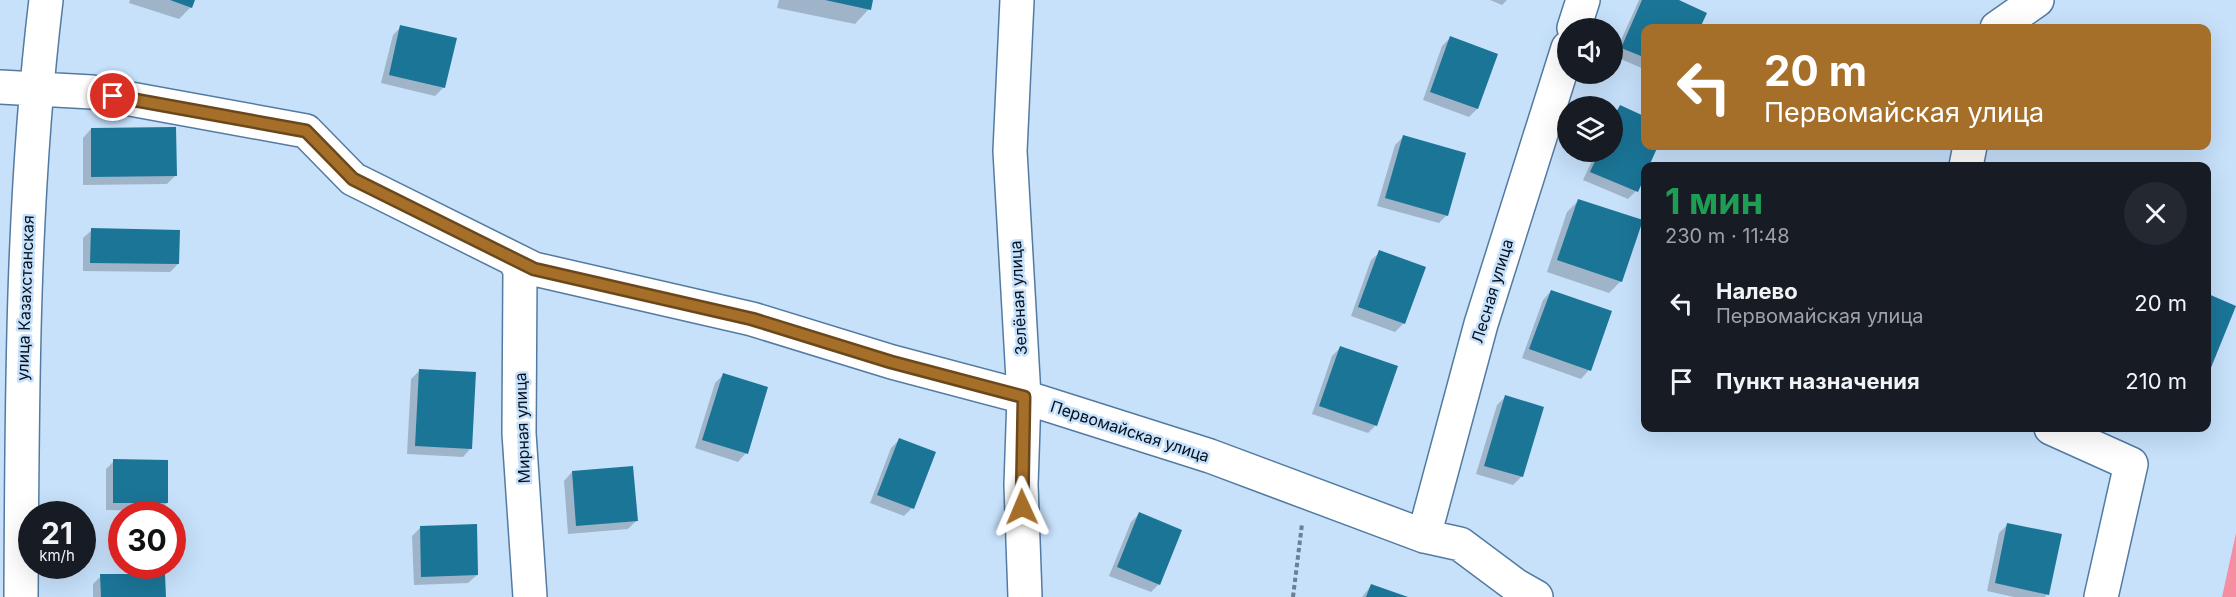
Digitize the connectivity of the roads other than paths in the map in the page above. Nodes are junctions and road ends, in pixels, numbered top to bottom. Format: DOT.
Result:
graph roads {
  1 [pos="45,0"];
  2 [pos="1017,0"];
  3 [pos="1583,0"];
  4 [pos="2037,0"];
  5 [pos="2003,17"];
  6 [pos="1577,18"];
  7 [pos="1557,83"];
  8 [pos="0,87"];
  9 [pos="35,88"];
  10 [pos="515,260"];
  11 [pos="1024,397"];
  12 [pos="2059,432"];
  13 [pos="1424,536"];
  14 [pos="1505,587"];
  15 [pos="21,597"];
  16 [pos="530,597"];
  17 [pos="1025,597"];
  18 [pos="1536,597"];
  19 [pos="2101,597"];
  1 -- 9 [label="street, улица Казахстанская"];
  2 -- 11 [label="street, Зелёная улица"];
  3 -- 6 [label="street"];
  4 -- 5 [label="street"];
  7 -- 13 [label="street, Лесная улица"];
  8 -- 9 [label="street, Первомайская улица"];
  9 -- 10 [label="street, Первомайская улица"];
  9 -- 15 [label="street, улица Казахстанская"];
  10 -- 11 [label="street, Первомайская улица"];
  10 -- 16 [label="street, Мирная улица"];
  11 -- 13 [label="street, Первомайская улица"];
  11 -- 17 [label="street, Зелёная улица"];
  12 -- 19 [label="street"];
  13 -- 14 [label="street, Первомайская улица"];
  14 -- 18 [label="street, Первомайская улица"];
}
